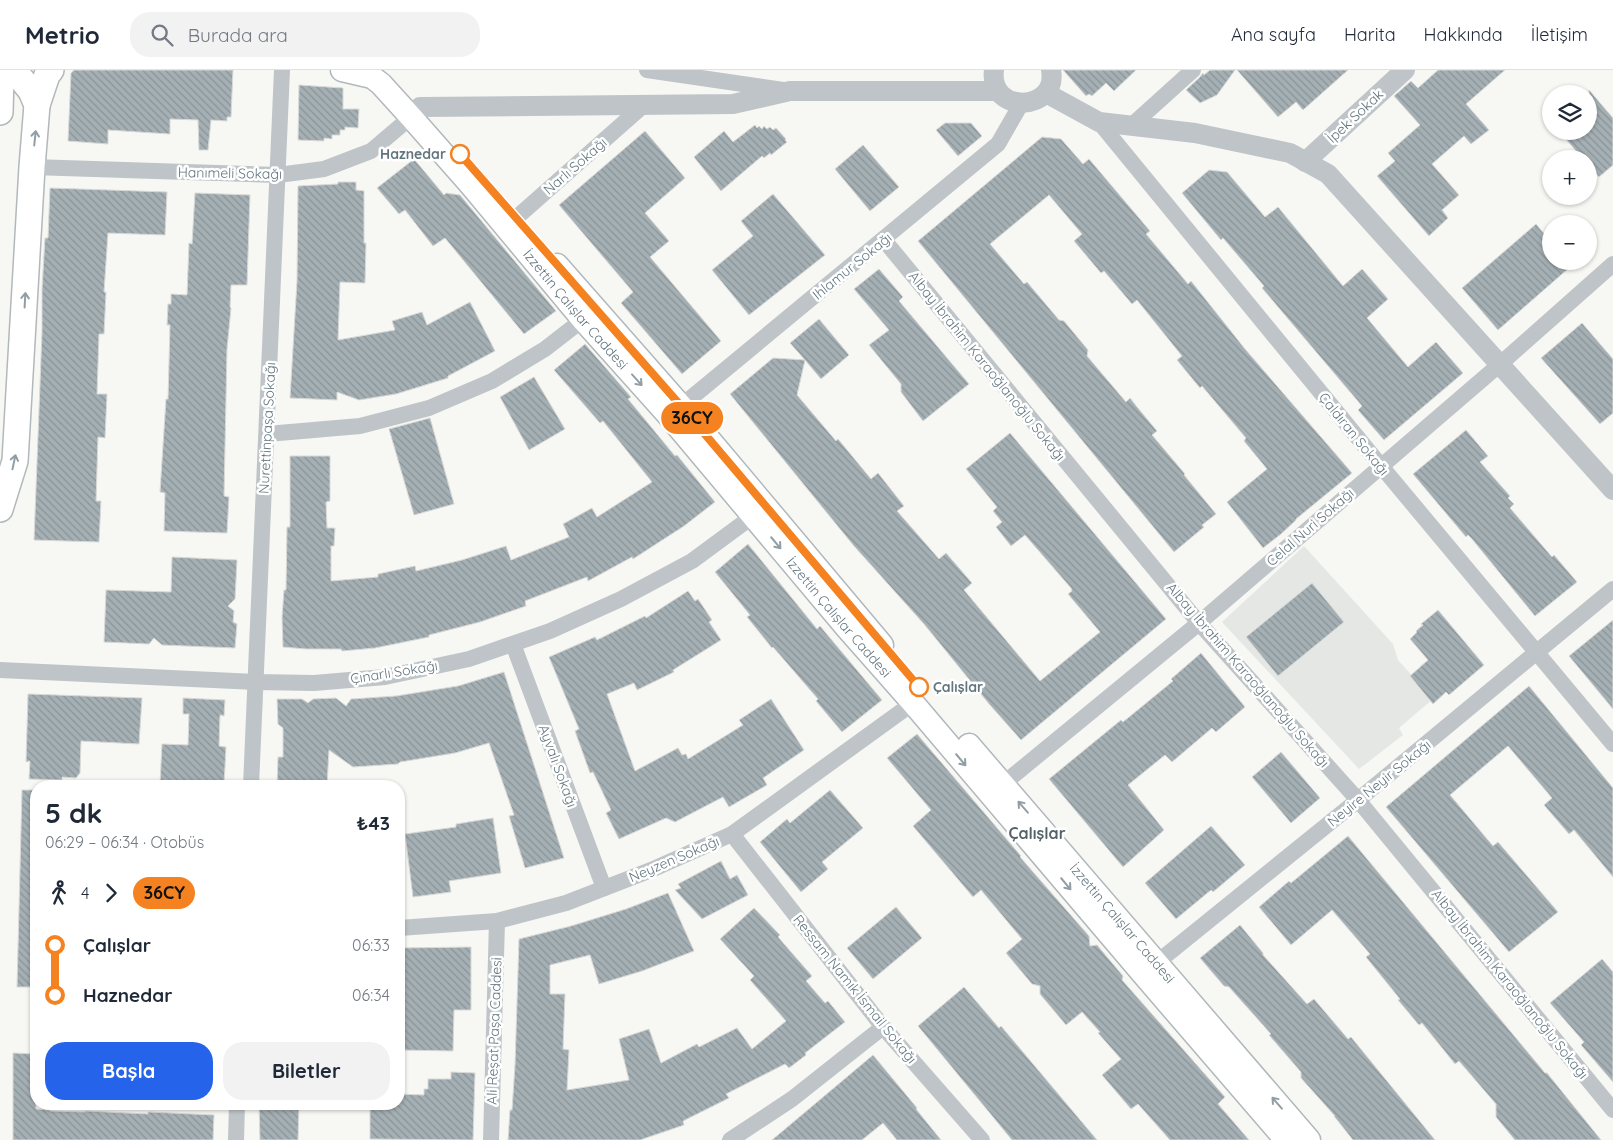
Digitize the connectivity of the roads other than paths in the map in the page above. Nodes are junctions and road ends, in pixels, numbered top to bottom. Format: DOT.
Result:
graph roads {
  1 [pos="51,70"];
  2 [pos="282,70"];
  3 [pos="342,70"];
  4 [pos="386,70"];
  5 [pos="647,70"];
  6 [pos="994,70"];
  7 [pos="1052,70"];
  8 [pos="1193,70"];
  9 [pos="1405,70"];
  10 [pos="7,74"];
  11 [pos="790,91"];
  12 [pos="998,91"];
  13 [pos="1046,92"];
  14 [pos="645,104"];
  15 [pos="1022,104"];
  16 [pos="37,105"];
  17 [pos="0,112"];
  18 [pos="416,112"];
  19 [pos="1099,122"];
  20 [pos="1131,126"];
  21 [pos="1305,162"];
  22 [pos="32,167"];
  23 [pos="278,176"];
  24 [pos="512,224"];
  25 [pos="884,240"];
  26 [pos="1613,264"];
  27 [pos="589,315"];
  28 [pos="1499,365"];
  29 [pos="675,411"];
  30 [pos="267,434"];
  31 [pos="1381,466"];
  32 [pos="1613,490"];
  33 [pos="0,509"];
  34 [pos="753,516"];
  35 [pos="1613,589"];
  36 [pos="1199,623"];
  37 [pos="513,644"];
  38 [pos="1536,652"];
  39 [pos="0,670"];
  40 [pos="256,682"];
  41 [pos="914,703"];
  42 [pos="1613,744"];
  43 [pos="251,780"];
  44 [pos="1002,784"];
  45 [pos="1358,800"];
  46 [pos="732,834"];
  47 [pos="604,888"];
  48 [pos="497,921"];
  49 [pos="405,928"];
  50 [pos="1150,968"];
  51 [pos="883,1027"];
  52 [pos="237,1110"];
  53 [pos="1613,1110"];
  54 [pos="236,1140"];
  55 [pos="491,1140"];
  56 [pos="730,1140"];
  57 [pos="982,1140"];
  58 [pos="1286,1140"];
  59 [pos="1308,1140"];
  1 -- 16 [label="main road"];
  2 -- 23 [label="street, Nurettinpaşa Sokağı"];
  3 -- 18 [label="main road"];
  4 -- 18 [label="main road, İzzettin Çalışlar Caddesi"];
  5 -- 11 [label="street"];
  6 -- 12 [label="street"];
  7 -- 13 [label="street"];
  8 -- 20 [label="street"];
  9 -- 21 [label="street, İpek Sokak"];
  10 -- 16 [label="main road"];
  10 -- 17 [label="main road"];
  11 -- 12 [label="street"];
  11 -- 14 [label="street"];
  12 -- 15 [label="street"];
  13 -- 15 [label="street"];
  13 -- 19 [label="street"];
  14 -- 18 [label="street"];
  14 -- 24 [label="street, Narlı Sokağı"];
  15 -- 25 [label="street, Ihlamur Sokağı"];
  22 -- 16 [label="main road, one-way"];
  18 -- 23 [label="street, Hanımeli Sokağı"];
  18 -- 24 [label="main road, İzzettin Çalışlar Caddesi"];
  19 -- 20 [label="street"];
  19 -- 31 [label="street, Çaldıran Sokağı"];
  20 -- 21 [label="street"];
  21 -- 28 [label="street"];
  22 -- 23 [label="street, Hanımeli Sokağı"];
  33 -- 22 [label="main road, one-way"];
  23 -- 30 [label="street, Nurettinpaşa Sokağı"];
  24 -- 27 [label="main road, İzzettin Çalışlar Caddesi"];
  25 -- 29 [label="street, Ihlamur Sokağı"];
  25 -- 36 [label="street, Albay İbrahim Karaoğlanoğlu Sokağı"];
  26 -- 28 [label="street, Celal Nuri Sokağı"];
  27 -- 29 [label="main road, İzzettin Çalışlar Caddesi"];
  27 -- 30 [label="street"];
  28 -- 31 [label="street, Celal Nuri Sokağı"];
  28 -- 32 [label="street"];
  29 -- 34 [label="main road, İzzettin Çalışlar Caddesi"];
  29 -- 44 [label="main road, İzzettin Çalışlar Caddesi"];
  30 -- 40 [label="street, Nurettinpaşa Sokağı"];
  31 -- 36 [label="street, Celal Nuri Sokağı"];
  31 -- 38 [label="street, Çaldıran Sokağı"];
  34 -- 37 [label="street, Çınarlı Sokağı"];
  34 -- 41 [label="main road, İzzettin Çalışlar Caddesi, one-way"];
  35 -- 38 [label="street, Neyire Neyir Sokağı"];
  36 -- 44 [label="street, Celal Nuri Sokağı"];
  36 -- 45 [label="street, Albay İbrahim Karaoğlanoğlu Sokağı"];
  37 -- 40 [label="street, Çınarlı Sokağı"];
  37 -- 47 [label="street, Ayvalı Sokağı"];
  38 -- 42 [label="street, Çaldıran Sokağı"];
  38 -- 45 [label="street, Neyire Neyir Sokağı"];
  39 -- 40 [label="street, Çınarlı Sokağı"];
  40 -- 43 [label="street, Nurettinpaşa Sokağı"];
  41 -- 46 [label="street, Neyzen Sokağı"];
  41 -- 50 [label="main road, İzzettin Çalışlar Caddesi, one-way"];
  50 -- 44 [label="main road, İzzettin Çalışlar Caddesi, one-way"];
  45 -- 50 [label="street, Neyire Neyir Sokağı"];
  45 -- 53 [label="street, Albay İbrahim Karaoğlanoğlu Sokağı"];
  46 -- 47 [label="street, Neyzen Sokağı"];
  46 -- 51 [label="street, Ressam Namık İsmail Sokağı"];
  47 -- 48 [label="street, Neyzen Sokağı"];
  48 -- 49 [label="street, Neyzen Sokağı"];
  48 -- 55 [label="street, Ali Reşat Paşa Caddesi"];
  50 -- 58 [label="main road, İzzettin Çalışlar Caddesi"];
  59 -- 50 [label="main road, İzzettin Çalışlar Caddesi, one-way"];
  51 -- 56 [label="street"];
  51 -- 57 [label="street, Ressam Namık İsmail Sokağı"];
  52 -- 54 [label="street"];
}
